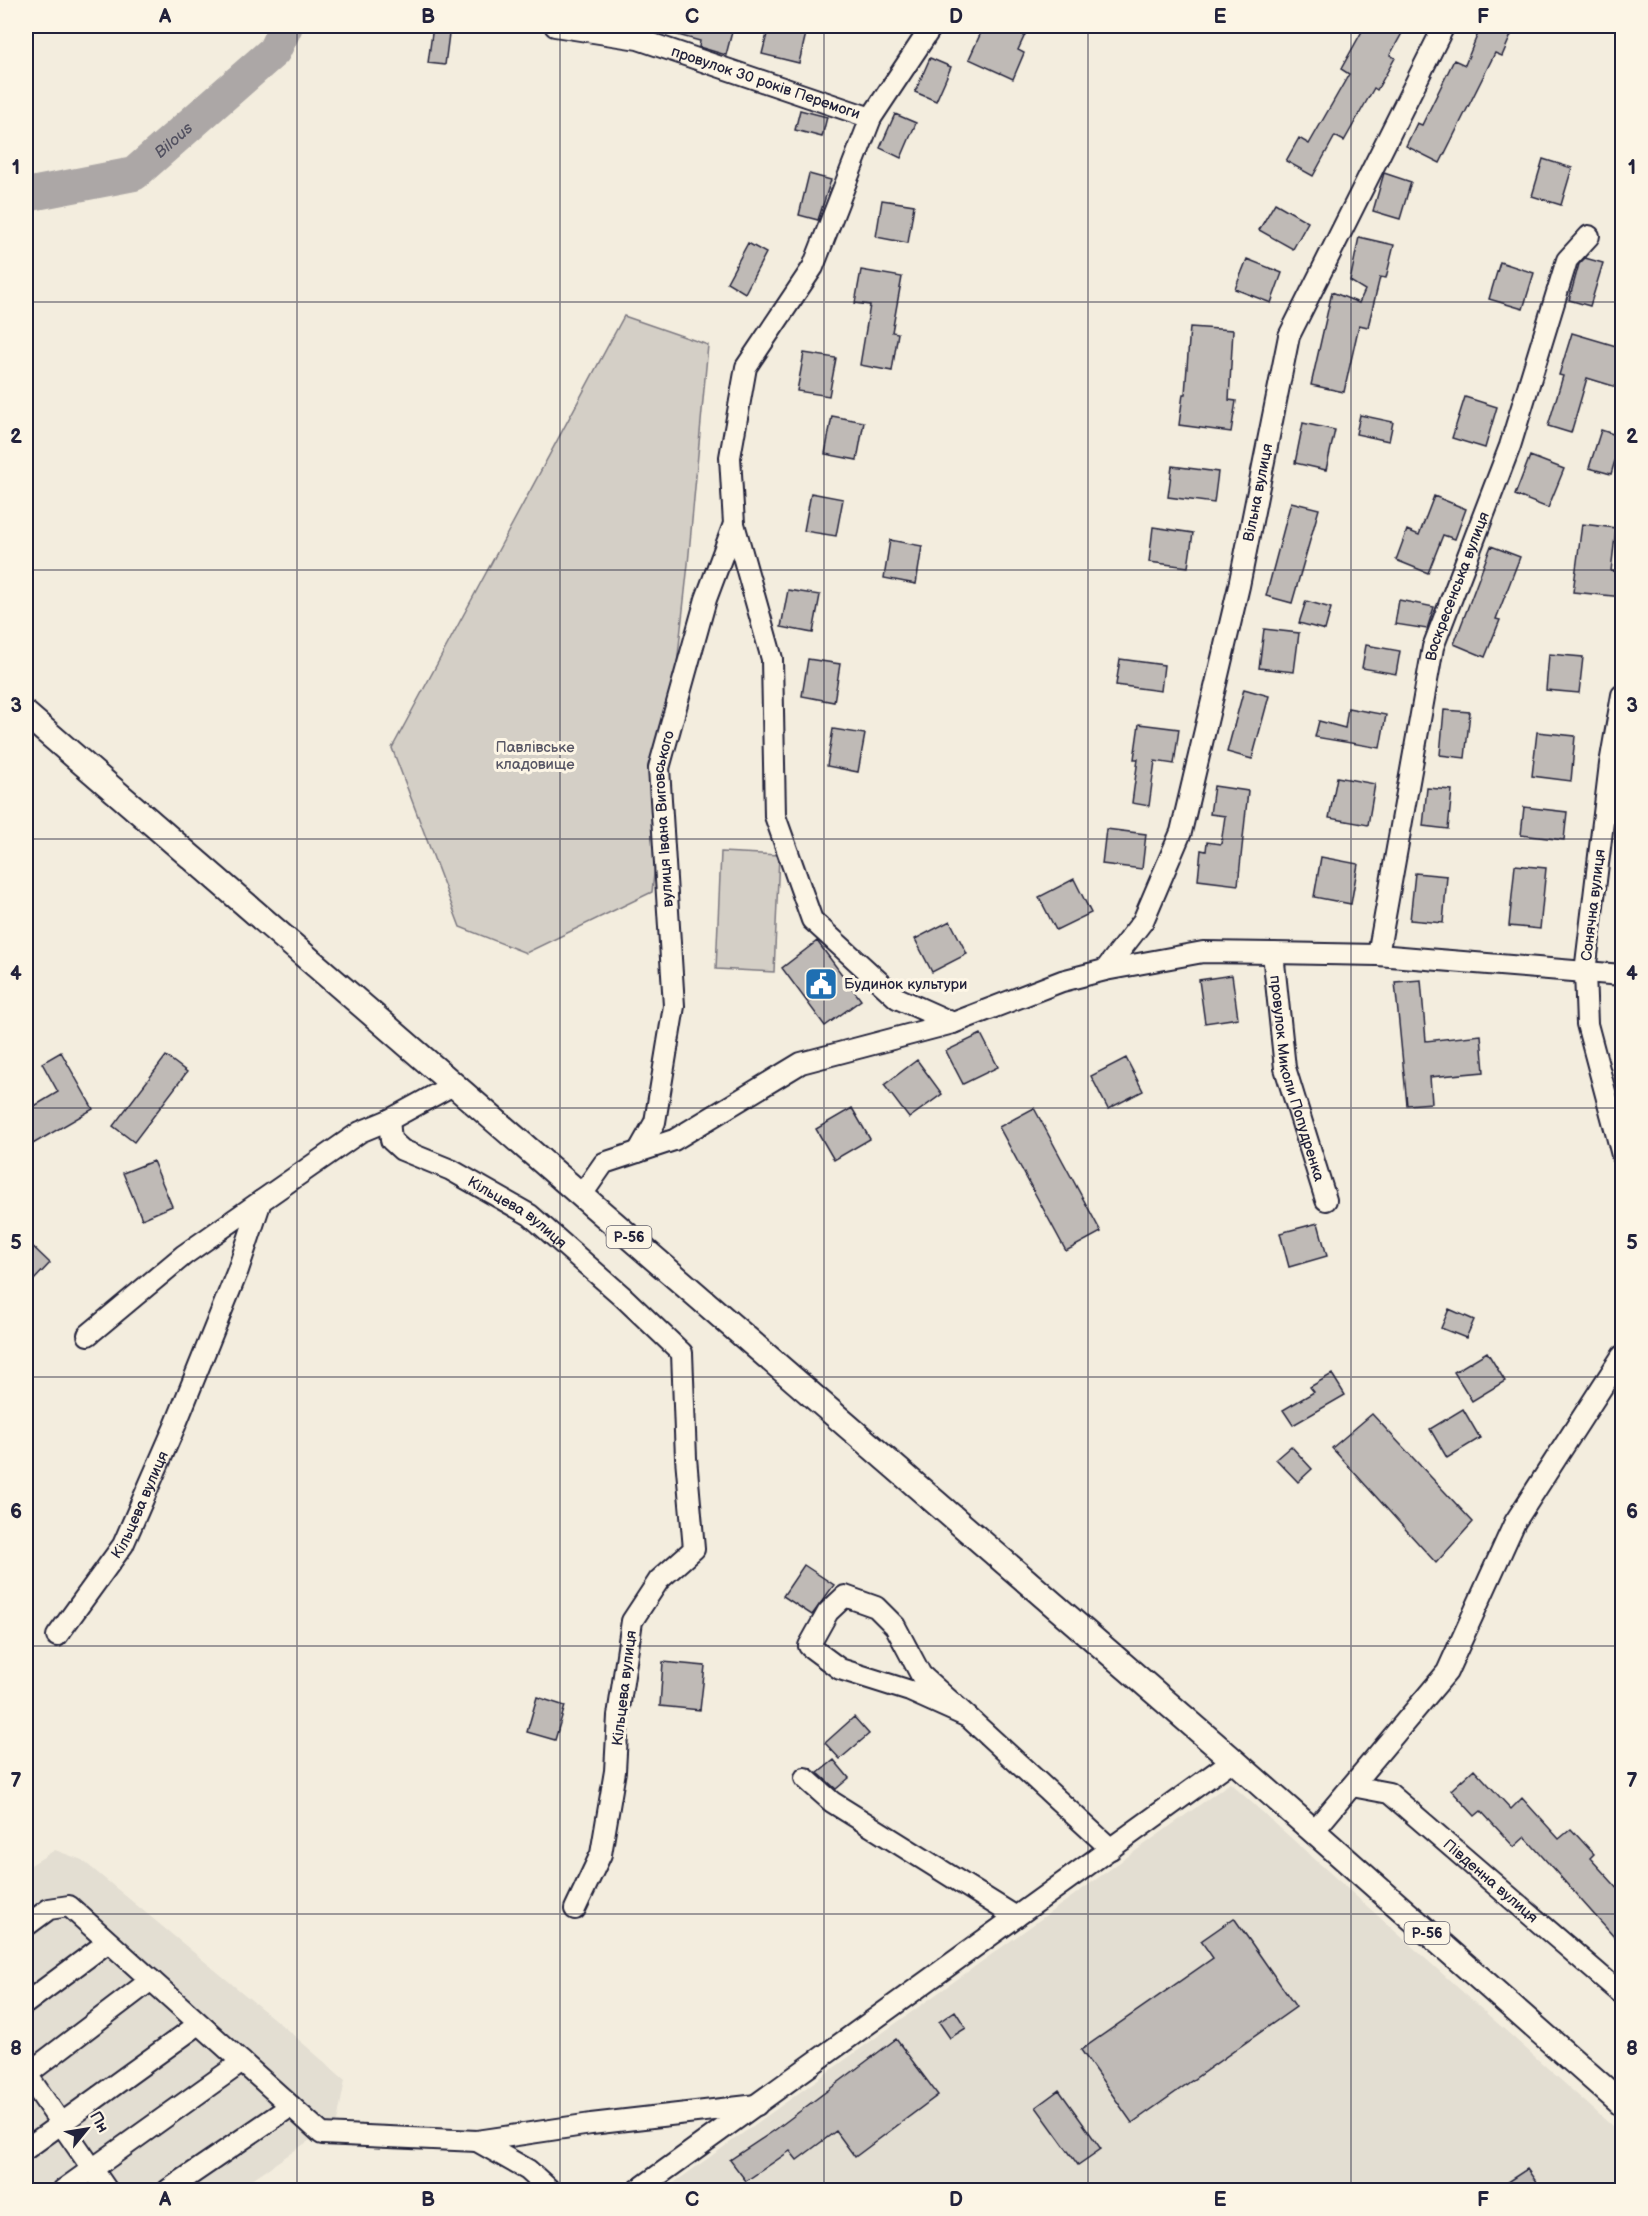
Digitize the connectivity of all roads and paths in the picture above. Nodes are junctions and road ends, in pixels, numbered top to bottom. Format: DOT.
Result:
graph roads {
  1 [pos="555,26"];
  2 [pos="932,26"];
  3 [pos="1444,26"];
  4 [pos="871,118"];
  5 [pos="1589,237"];
  6 [pos="734,524"];
  7 [pos="1623,695"];
  8 [pos="26,714"];
  9 [pos="1273,953"];
  10 [pos="1378,955"];
  11 [pos="1105,970"];
  12 [pos="1585,972"];
  13 [pos="1623,975"];
  14 [pos="952,1023"];
  15 [pos="453,1085"];
  16 [pos="389,1120"];
  17 [pos="638,1152"];
  18 [pos="1623,1155"];
  19 [pos="581,1196"];
  20 [pos="1326,1200"];
  21 [pos="261,1201"];
  22 [pos="88,1335"];
  23 [pos="1623,1356"];
  24 [pos="57,1636"];
  25 [pos="968,1718"];
  26 [pos="1233,1760"];
  27 [pos="805,1778"];
  28 [pos="1352,1786"];
  29 [pos="1313,1832"];
  30 [pos="1111,1849"];
  31 [pos="575,1909"];
  32 [pos="1016,1917"];
  33 [pos="26,1926"];
  34 [pos="108,1942"];
  35 [pos="151,1980"];
  36 [pos="1623,1994"];
  37 [pos="26,2004"];
  38 [pos="199,2024"];
  39 [pos="242,2062"];
  40 [pos="26,2074"];
  41 [pos="1623,2103"];
  42 [pos="757,2105"];
  43 [pos="291,2106"];
  44 [pos="61,2124"];
  45 [pos="477,2141"];
  46 [pos="26,2149"];
  47 [pos="93,2169"];
  48 [pos="63,2190"];
  49 [pos="107,2190"];
  50 [pos="168,2190"];
  51 [pos="550,2190"];
  52 [pos="638,2190"];
  1 -- 4 [label="street, провулок 30 років Перемоги"];
  2 -- 4 [label="street, вулиця Івана Виговського"];
  3 -- 11 [label="street, Вільна вулиця"];
  4 -- 6 [label="street, вулиця Івана Виговського"];
  5 -- 10 [label="street, Воскресенська вулиця"];
  6 -- 14 [label="street, вулиця Івана Виговського"];
  6 -- 17 [label="street, вулиця Івана Виговського"];
  7 -- 12 [label="street, Сонячна вулиця"];
  8 -- 15 [label="main road, Р-56"];
  9 -- 10 [label="street"];
  9 -- 11 [label="street"];
  9 -- 20 [label="street, провулок Миколи Попудренка"];
  10 -- 12 [label="street"];
  11 -- 14 [label="street"];
  12 -- 13 [label="street"];
  12 -- 18 [label="street, Сонячна вулиця"];
  14 -- 17 [label="street"];
  15 -- 16 [label="street"];
  15 -- 19 [label="main road, Р-56"];
  16 -- 21 [label="street"];
  16 -- 31 [label="street, Кільцева вулиця"];
  17 -- 19 [label="street"];
  19 -- 26 [label="main road, Р-56"];
  21 -- 22 [label="street"];
  21 -- 24 [label="street, Кільцева вулиця"];
  23 -- 28 [label="street"];
  25 -- 25 [label="street"];
  25 -- 30 [label="street"];
  26 -- 29 [label="main road, Р-56"];
  26 -- 30 [label="street"];
  27 -- 32 [label="street"];
  28 -- 29 [label="street"];
  28 -- 36 [label="street, Південна вулиця"];
  29 -- 41 [label="main road, Р-56"];
  30 -- 32 [label="street"];
  32 -- 42 [label="street"];
  33 -- 34 [label="street"];
  34 -- 35 [label="street"];
  34 -- 37 [label="street"];
  35 -- 38 [label="street"];
  35 -- 40 [label="street"];
  38 -- 39 [label="street"];
  38 -- 44 [label="street"];
  39 -- 43 [label="street"];
  39 -- 47 [label="street"];
  40 -- 44 [label="street"];
  42 -- 45 [label="street"];
  42 -- 52 [label="street"];
  43 -- 45 [label="street"];
  43 -- 50 [label="street"];
  44 -- 46 [label="street"];
  44 -- 47 [label="street"];
  45 -- 51 [label="street"];
  47 -- 48 [label="street"];
  47 -- 49 [label="street"];
}
